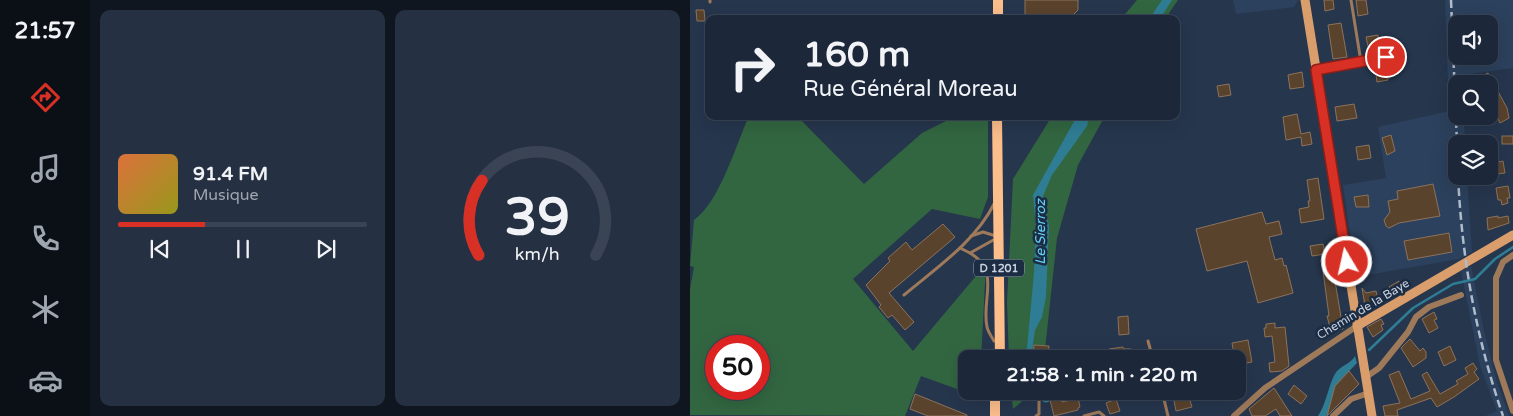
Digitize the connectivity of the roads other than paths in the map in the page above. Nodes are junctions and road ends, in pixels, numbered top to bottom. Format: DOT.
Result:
graph roads {
  1 [pos="998,0"];
  2 [pos="1305,0"];
  3 [pos="1350,0"];
  4 [pos="998,15"];
  5 [pos="1386,57"];
  6 [pos="1361,62"];
  7 [pos="1316,70"];
  8 [pos="997,120"];
  9 [pos="997,177"];
  10 [pos="994,204"];
  11 [pos="1513,235"];
  12 [pos="970,236"];
  13 [pos="995,237"];
  14 [pos="960,248"];
  15 [pos="970,253"];
  16 [pos="1513,255"];
  17 [pos="904,295"];
  18 [pos="1461,295"];
  19 [pos="1357,326"];
  20 [pos="994,341"];
  21 [pos="1148,341"];
  22 [pos="994,350"];
  23 [pos="1000,350"];
  24 [pos="1150,350"];
  25 [pos="1366,377"];
  26 [pos="1368,393"];
  27 [pos="995,400"];
  28 [pos="1001,400"];
  29 [pos="1039,400"];
  30 [pos="1164,400"];
  31 [pos="1513,411"];
  32 [pos="995,416"];
  33 [pos="1001,416"];
  34 [pos="1036,416"];
  35 [pos="1084,416"];
  36 [pos="1104,416"];
  37 [pos="1168,416"];
  38 [pos="1234,416"];
  39 [pos="1333,416"];
  40 [pos="1372,416"];
  1 -- 4 [label="main road"];
  2 -- 7 [label="main road"];
  3 -- 6 [label="lane"];
  5 -- 6 [label="lane"];
  6 -- 7 [label="lane"];
  7 -- 19 [label="main road"];
  8 -- 9 [label="main road, D 1201"];
  9 -- 10 [label="main road, D 1201"];
  9 -- 13 [label="main road, D 1201"];
  10 -- 12 [label="lane"];
  10 -- 13 [label="main road, D 1201"];
  11 -- 19 [label="main road, Chemin de la Baye"];
  12 -- 13 [label="lane"];
  12 -- 14 [label="lane"];
  13 -- 15 [label="lane"];
  13 -- 20 [label="main road, D 1201"];
  13 -- 23 [label="main road, D 1201"];
  14 -- 15 [label="lane"];
  14 -- 17 [label="lane"];
  15 -- 20 [label="lane"];
  16 -- 31 [label="street"];
  18 -- 25 [label="street"];
  19 -- 25 [label="main road"];
  19 -- 38 [label="street, Chemin de la Baye"];
  20 -- 22 [label="main road, D 1201"];
  21 -- 24 [label="lane"];
  25 -- 26 [label="main road"];
  26 -- 39 [label="street"];
  26 -- 40 [label="main road"];
  27 -- 32 [label="main road"];
  28 -- 33 [label="main road"];
  29 -- 34 [label="lane"];
  30 -- 37 [label="lane"];
  35 -- 36 [label="lane"];
}
